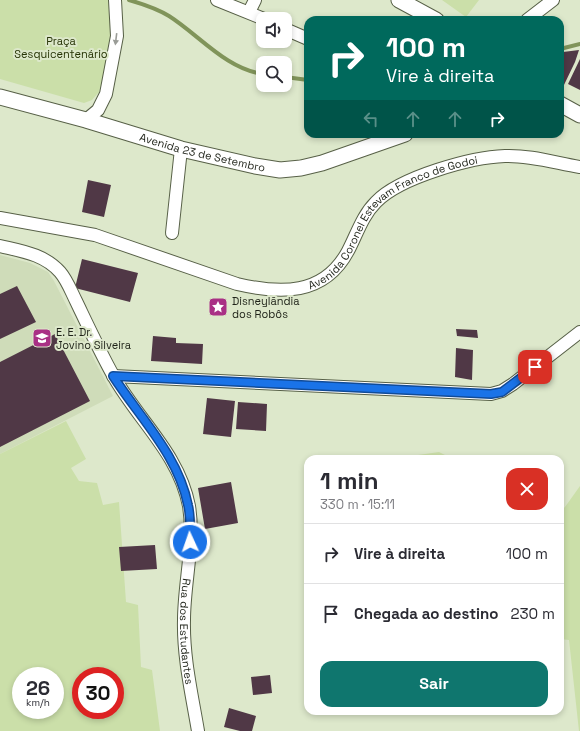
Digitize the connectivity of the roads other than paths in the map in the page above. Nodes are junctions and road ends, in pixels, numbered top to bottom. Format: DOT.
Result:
graph roads {
  1 [pos="115,0"];
  2 [pos="217,0"];
  3 [pos="255,0"];
  4 [pos="399,0"];
  5 [pos="553,0"];
  6 [pos="249,12"];
  7 [pos="256,15"];
  8 [pos="429,16"];
  9 [pos="532,16"];
  10 [pos="292,32"];
  11 [pos="304,37"];
  12 [pos="0,97"];
  13 [pos="564,106"];
  14 [pos="564,113"];
  15 [pos="580,115"];
  16 [pos="86,120"];
  17 [pos="394,138"];
  18 [pos="181,149"];
  19 [pos="580,167"];
  20 [pos="0,218"];
  21 [pos="172,233"];
  22 [pos="0,246"];
  23 [pos="580,332"];
  24 [pos="113,376"];
  25 [pos="198,731"];
  1 -- 16 [label="street, one-way"];
  2 -- 6 [label="street"];
  3 -- 6 [label="street"];
  4 -- 8 [label="street"];
  5 -- 9 [label="street"];
  6 -- 7 [label="street"];
  10 -- 11 [label="street"];
  12 -- 16 [label="street, Avenida 23 de Setembro"];
  13 -- 15 [label="street"];
  14 -- 15 [label="street"];
  16 -- 18 [label="street, Avenida 23 de Setembro"];
  17 -- 18 [label="street, Avenida 23 de Setembro"];
  18 -- 21 [label="street"];
  19 -- 20 [label="street, Avenida Coronel Estevam Franco de Godoi"];
  22 -- 24 [label="street, Rua dos Estudantes"];
  23 -- 24 [label="street"];
  24 -- 25 [label="street, Rua dos Estudantes"];
}
